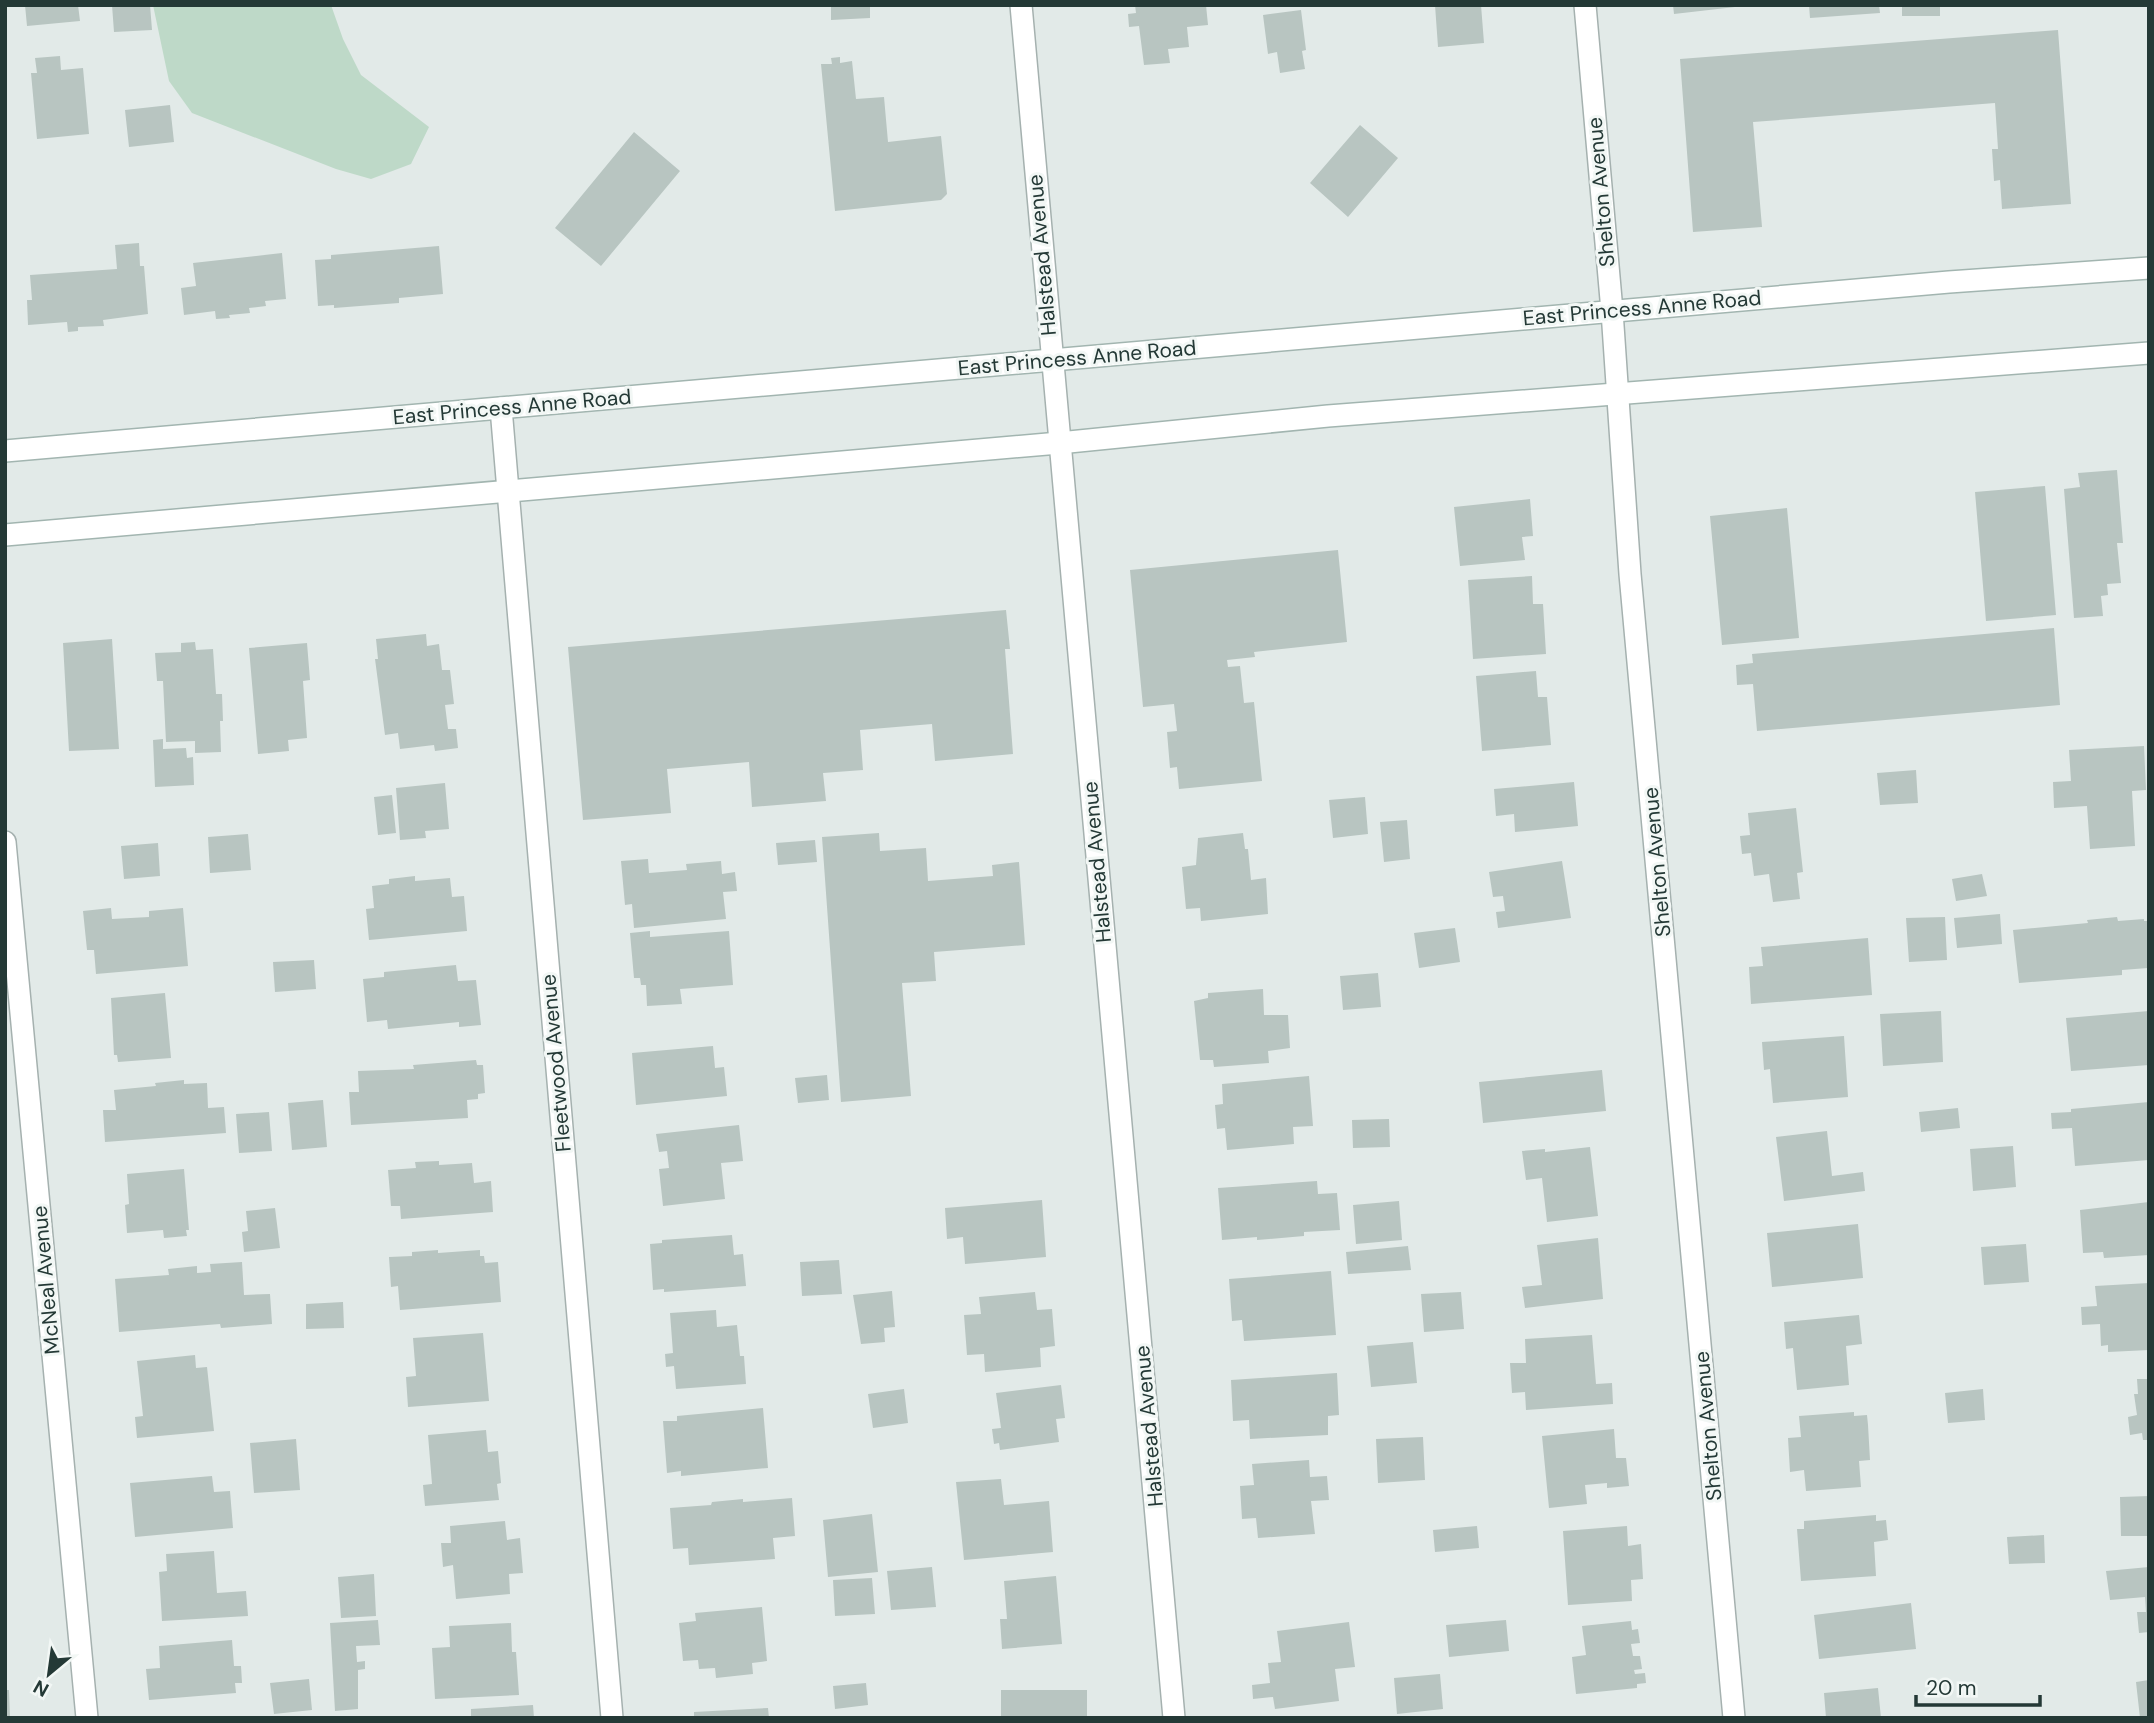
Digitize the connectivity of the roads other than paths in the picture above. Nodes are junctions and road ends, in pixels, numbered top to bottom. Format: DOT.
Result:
graph roads {
  1 [pos="1021,5"];
  2 [pos="1585,5"];
  3 [pos="2149,268"];
  4 [pos="1612,311"];
  5 [pos="2149,353"];
  6 [pos="1051,360"];
  7 [pos="1618,394"];
  8 [pos="501,408"];
  9 [pos="1059,443"];
  10 [pos="5,451"];
  11 [pos="507,492"];
  12 [pos="5,535"];
  13 [pos="5,842"];
  14 [pos="87,1718"];
  15 [pos="612,1718"];
  16 [pos="1174,1718"];
  17 [pos="1734,1718"];
  1 -- 6 [label="street, Halstead Avenue"];
  2 -- 4 [label="street, Shelton Avenue"];
  3 -- 4 [label="street, East Princess Anne Road"];
  4 -- 6 [label="street, East Princess Anne Road"];
  4 -- 7 [label="street, Shelton Avenue"];
  5 -- 7 [label="street"];
  6 -- 8 [label="street, East Princess Anne Road"];
  6 -- 9 [label="street, Halstead Avenue"];
  7 -- 9 [label="street"];
  7 -- 17 [label="street, Shelton Avenue"];
  8 -- 10 [label="street, East Princess Anne Road"];
  8 -- 11 [label="street, Fleetwood Avenue"];
  9 -- 11 [label="street"];
  9 -- 16 [label="street, Halstead Avenue"];
  11 -- 12 [label="street"];
  11 -- 15 [label="street, Fleetwood Avenue"];
  13 -- 14 [label="street, McNeal Avenue"];
}
